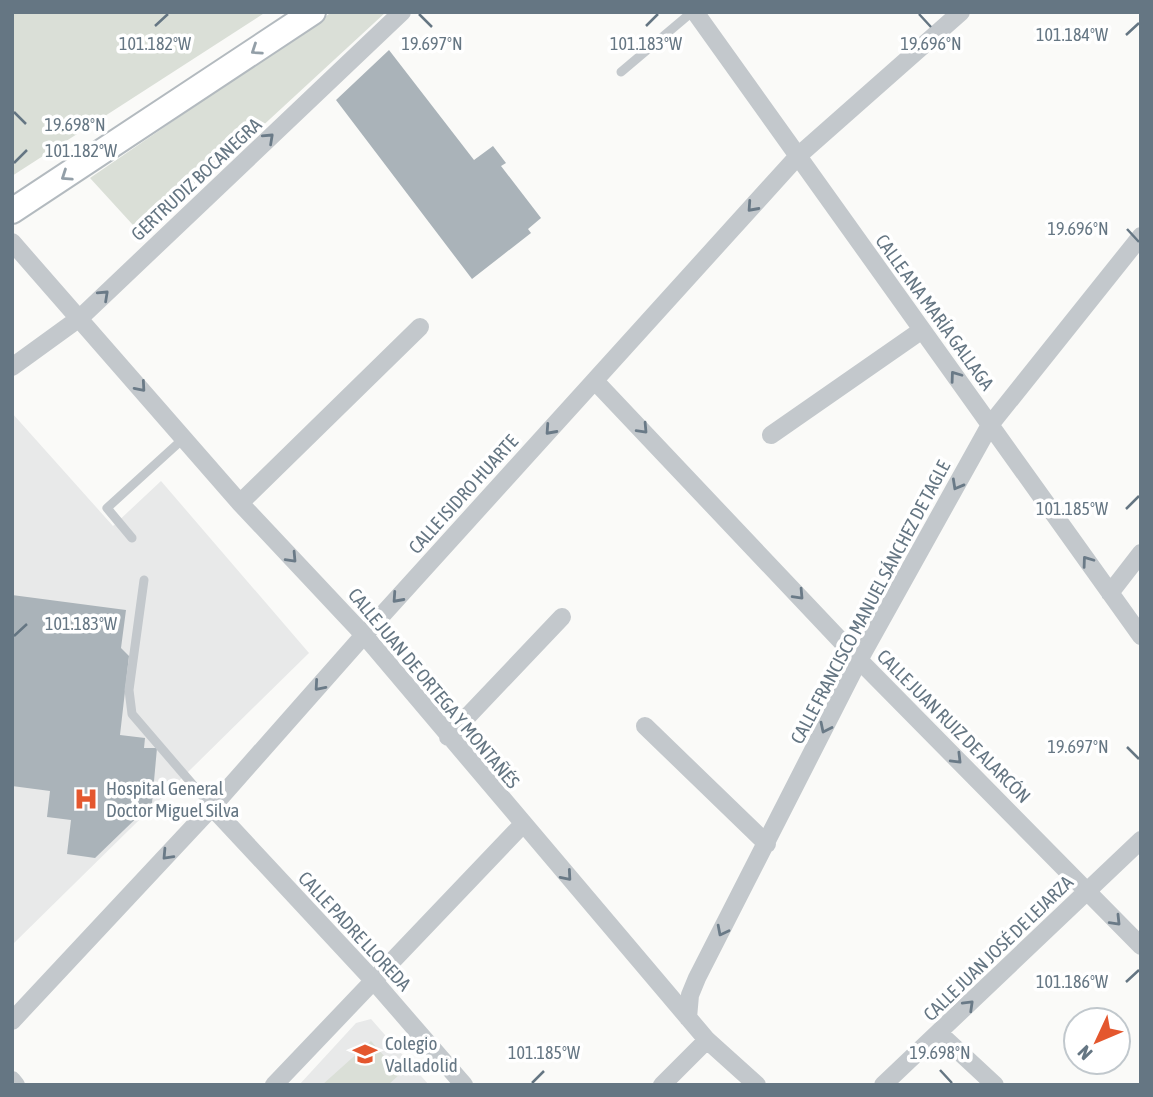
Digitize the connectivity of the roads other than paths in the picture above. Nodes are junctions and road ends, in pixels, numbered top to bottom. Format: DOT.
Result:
graph roads {
  1 [pos="313,12"];
  2 [pos="402,12"];
  3 [pos="693,12"];
  4 [pos="961,12"];
  5 [pos="621,72"];
  6 [pos="798,156"];
  7 [pos="12,211"];
  8 [pos="1141,236"];
  9 [pos="12,242"];
  10 [pos="81,317"];
  11 [pos="420,327"];
  12 [pos="922,330"];
  13 [pos="12,367"];
  14 [pos="595,381"];
  15 [pos="990,425"];
  16 [pos="771,435"];
  17 [pos="184,438"];
  18 [pos="240,503"];
  19 [pos="132,538"];
  20 [pos="1141,554"];
  21 [pos="144,580"];
  22 [pos="1110,593"];
  23 [pos="562,617"];
  24 [pos="364,635"];
  25 [pos="1141,636"];
  26 [pos="859,660"];
  27 [pos="645,726"];
  28 [pos="448,737"];
  29 [pos="212,807"];
  30 [pos="523,824"];
  31 [pos="1141,840"];
  32 [pos="767,844"];
  33 [pos="1087,891"];
  34 [pos="1141,946"];
  35 [pos="373,980"];
  36 [pos="688,1018"];
  37 [pos="12,1021"];
  38 [pos="939,1033"];
  39 [pos="707,1040"];
  40 [pos="12,1080"];
  41 [pos="16,1085"];
  42 [pos="274,1085"];
  43 [pos="464,1085"];
  44 [pos="662,1085"];
  45 [pos="757,1085"];
  46 [pos="884,1085"];
  47 [pos="995,1085"];
  1 -- 7 [label="street, one-way"];
  10 -- 2 [label="street, GERTRUDIZ BOCANEGRA, one-way"];
  3 -- 5 [label="lane"];
  3 -- 6 [label="street, CALLE ANA MARÍA GALLAGA"];
  4 -- 6 [label="street, CALLE ISIDRO HUARTE"];
  6 -- 12 [label="street, CALLE ANA MARÍA GALLAGA"];
  6 -- 14 [label="street, CALLE ISIDRO HUARTE, one-way"];
  8 -- 15 [label="street, CALLE FRANCISCO MANUEL SÁNCHEZ DE TAGLE"];
  9 -- 10 [label="street, CALLE JUAN DE ORTEGA Y MONTAÑÉS"];
  10 -- 13 [label="street, GERTRUDIZ BOCANEGRA"];
  10 -- 17 [label="street, CALLE JUAN DE ORTEGA Y MONTAÑÉS, one-way"];
  11 -- 18 [label="street"];
  15 -- 12 [label="street, CALLE ANA MARÍA GALLAGA, one-way"];
  12 -- 16 [label="street"];
  14 -- 24 [label="street, CALLE ISIDRO HUARTE, one-way"];
  14 -- 26 [label="street, CALLE JUAN RUIZ DE ALARCÓN, one-way"];
  22 -- 15 [label="street, CALLE ANA MARÍA GALLAGA, one-way"];
  15 -- 26 [label="street, CALLE FRANCISCO MANUEL SÁNCHEZ DE TAGLE, one-way"];
  17 -- 18 [label="street, CALLE JUAN DE ORTEGA Y MONTAÑÉS"];
  17 -- 19 [label="lane"];
  18 -- 24 [label="street, CALLE JUAN DE ORTEGA Y MONTAÑÉS, one-way"];
  20 -- 22 [label="street"];
  21 -- 29 [label="lane"];
  22 -- 25 [label="street, CALLE ANA MARÍA GALLAGA"];
  23 -- 28 [label="street"];
  24 -- 28 [label="street, CALLE JUAN DE ORTEGA Y MONTAÑÉS"];
  24 -- 29 [label="street, CALLE ISIDRO HUARTE, one-way"];
  26 -- 32 [label="street, CALLE FRANCISCO MANUEL SÁNCHEZ DE TAGLE, one-way"];
  26 -- 33 [label="street, CALLE JUAN RUIZ DE ALARCÓN, one-way"];
  27 -- 32 [label="street"];
  28 -- 30 [label="street, CALLE JUAN DE ORTEGA Y MONTAÑÉS"];
  29 -- 35 [label="street, CALLE PADRE LLOREDA"];
  29 -- 37 [label="street, CALLE ISIDRO HUARTE, one-way"];
  30 -- 35 [label="street"];
  30 -- 36 [label="street, CALLE JUAN DE ORTEGA Y MONTAÑÉS, one-way"];
  31 -- 33 [label="street, CALLE JUAN JOSÉ DE LEJARZA"];
  32 -- 36 [label="street, CALLE FRANCISCO MANUEL SÁNCHEZ DE TAGLE, one-way"];
  33 -- 34 [label="street, CALLE JUAN RUIZ DE ALARCÓN, one-way"];
  38 -- 33 [label="street, CALLE JUAN JOSÉ DE LEJARZA, one-way"];
  35 -- 42 [label="street"];
  35 -- 43 [label="street, CALLE PADRE LLOREDA"];
  36 -- 39 [label="street, CALLE JUAN DE ORTEGA Y MONTAÑÉS"];
  38 -- 46 [label="street, CALLE JUAN JOSÉ DE LEJARZA"];
  38 -- 47 [label="street"];
  39 -- 44 [label="street"];
  39 -- 45 [label="street, CALLE JUAN DE ORTEGA Y MONTAÑÉS"];
  40 -- 41 [label="street"];
}
